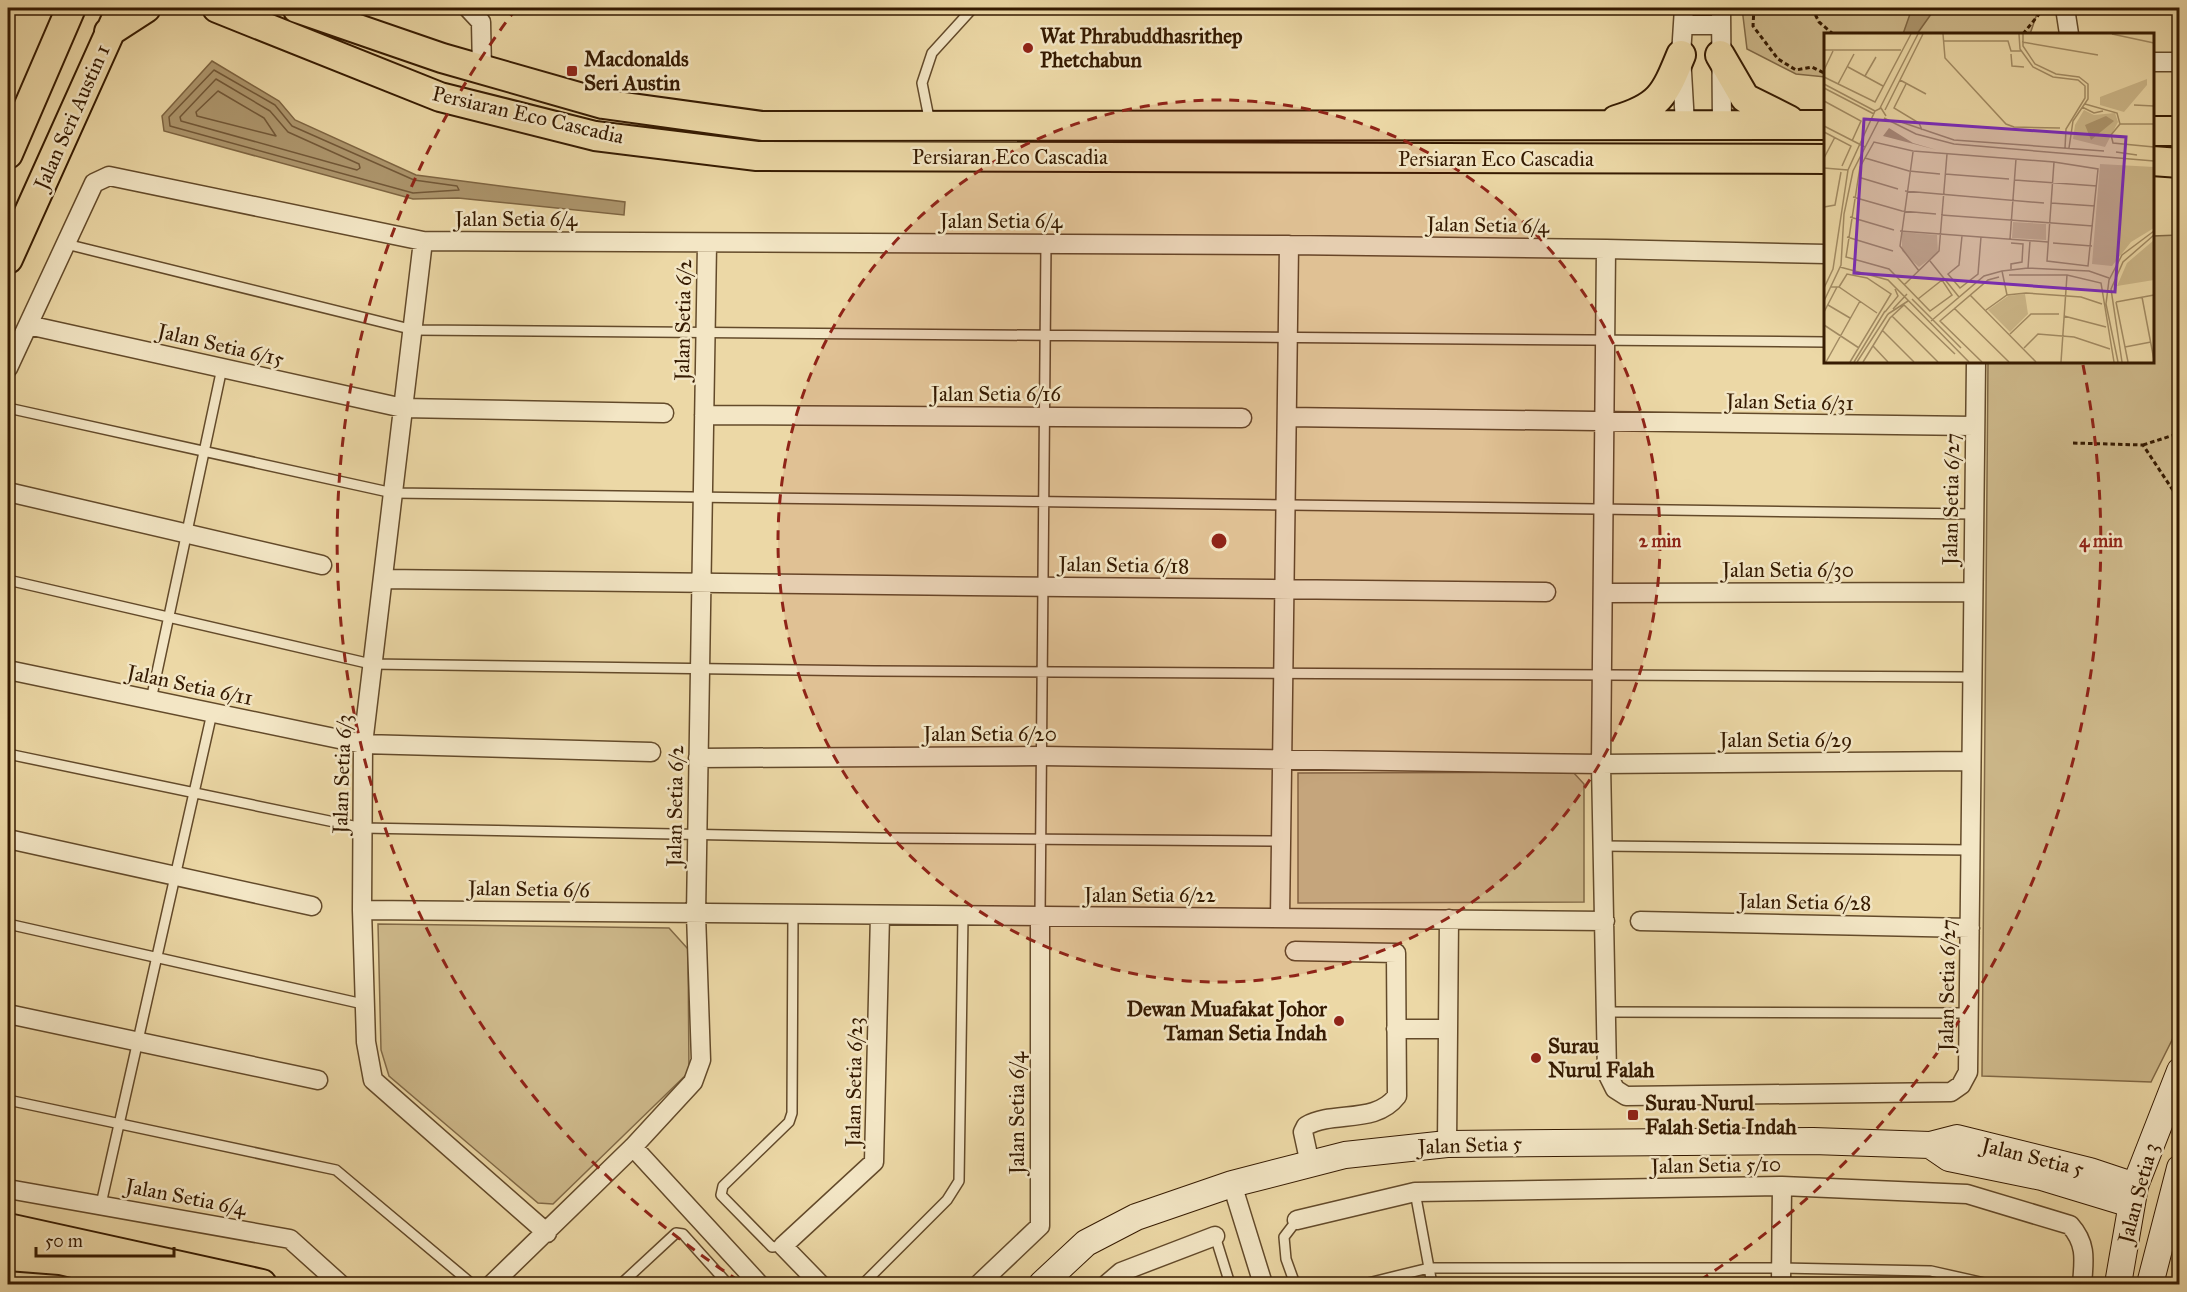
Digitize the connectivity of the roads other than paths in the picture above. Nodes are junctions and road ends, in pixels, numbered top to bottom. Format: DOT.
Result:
graph roads {
  1 [pos="146,8"];
  2 [pos="217,8"];
  3 [pos="297,8"];
  4 [pos="468,8"];
  5 [pos="973,8"];
  6 [pos="2065,8"];
  7 [pos="69,10"];
  8 [pos="1684,16"];
  9 [pos="1721,16"];
  10 [pos="115,20"];
  11 [pos="2068,33"];
  12 [pos="1681,55"];
  13 [pos="1720,55"];
  14 [pos="2154,62"];
  15 [pos="2180,62"];
  16 [pos="482,70"];
  17 [pos="1603,123"];
  18 [pos="930,125"];
  19 [pos="1814,125"];
  20 [pos="1702,128"];
  21 [pos="2154,131"];
  22 [pos="2180,131"];
  23 [pos="8,154"];
  24 [pos="1632,159"];
  25 [pos="1824,159"];
  26 [pos="1756,160"];
  27 [pos="2154,161"];
  28 [pos="2180,163"];
  29 [pos="423,241"];
  30 [pos="11,243"];
  31 [pos="1046,243"];
  32 [pos="66,244"];
  33 [pos="707,244"];
  34 [pos="1289,245"];
  35 [pos="1606,249"];
  36 [pos="1824,254"];
  37 [pos="28,325"];
  38 [pos="414,330"];
  39 [pos="705,332"];
  40 [pos="1046,335"];
  41 [pos="1288,337"];
  42 [pos="1606,340"];
  43 [pos="1824,342"];
  44 [pos="1976,363"];
  45 [pos="8,368"];
  46 [pos="222,368"];
  47 [pos="8,408"];
  48 [pos="403,408"];
  49 [pos="664,414"];
  50 [pos="704,415"];
  51 [pos="1045,416"];
  52 [pos="1287,417"];
  53 [pos="1242,418"];
  54 [pos="1605,422"];
  55 [pos="1974,426"];
  56 [pos="204,452"];
  57 [pos="8,492"];
  58 [pos="393,493"];
  59 [pos="703,497"];
  60 [pos="1044,502"];
  61 [pos="1286,506"];
  62 [pos="1604,507"];
  63 [pos="1973,514"];
  64 [pos="187,534"];
  65 [pos="322,566"];
  66 [pos="383,579"];
  67 [pos="8,580"];
  68 [pos="701,580"];
  69 [pos="1043,586"];
  70 [pos="1285,591"];
  71 [pos="1546,592"];
  72 [pos="1972,592"];
  73 [pos="1604,593"];
  74 [pos="169,617"];
  75 [pos="371,664"];
  76 [pos="700,669"];
  77 [pos="8,670"];
  78 [pos="1042,672"];
  79 [pos="1284,675"];
  80 [pos="1602,676"];
  81 [pos="1972,677"];
  82 [pos="151,700"];
  83 [pos="212,712"];
  84 [pos="363,744"];
  85 [pos="651,752"];
  86 [pos="8,754"];
  87 [pos="1041,756"];
  88 [pos="698,758"];
  89 [pos="1971,761"];
  90 [pos="1283,762"];
  91 [pos="1601,764"];
  92 [pos="194,792"];
  93 [pos="363,828"];
  94 [pos="697,835"];
  95 [pos="8,839"];
  96 [pos="1041,840"];
  97 [pos="1281,841"];
  98 [pos="1603,846"];
  99 [pos="1970,850"];
  100 [pos="175,876"];
  101 [pos="312,906"];
  102 [pos="362,910"];
  103 [pos="696,914"];
  104 [pos="793,914"];
  105 [pos="880,915"];
  106 [pos="963,916"];
  107 [pos="1040,916"];
  108 [pos="1280,918"];
  109 [pos="1449,919"];
  110 [pos="1605,921"];
  111 [pos="1640,921"];
  112 [pos="8,924"];
  113 [pos="1970,928"];
  114 [pos="1295,951"];
  115 [pos="157,957"];
  116 [pos="363,1004"];
  117 [pos="1607,1012"];
  118 [pos="1969,1013"];
  119 [pos="8,1014"];
  120 [pos="1396,1029"];
  121 [pos="1447,1029"];
  122 [pos="138,1040"];
  123 [pos="2180,1071"];
  124 [pos="318,1080"];
  125 [pos="8,1100"];
  126 [pos="119,1123"];
  127 [pos="2156,1128"];
  128 [pos="1447,1144"];
  129 [pos="633,1148"];
  130 [pos="2180,1152"];
  131 [pos="1310,1164"];
  132 [pos="2180,1168"];
  133 [pos="2090,1181"];
  134 [pos="1232,1184"];
  135 [pos="1782,1186"];
  136 [pos="8,1189"];
  137 [pos="1414,1191"];
  138 [pos="2137,1196"];
  139 [pos="101,1204"];
  140 [pos="1297,1220"];
  141 [pos="8,1228"];
  142 [pos="547,1233"];
  143 [pos="1215,1236"];
  144 [pos="783,1246"];
  145 [pos="8,1256"];
  146 [pos="1429,1268"];
  147 [pos="2120,1272"];
  148 [pos="1781,1276"];
  149 [pos="2151,1280"];
  150 [pos="161,1284"];
  151 [pos="262,1284"];
  152 [pos="340,1284"];
  153 [pos="472,1284"];
  154 [pos="492,1284"];
  155 [pos="621,1284"];
  156 [pos="728,1284"];
  157 [pos="759,1284"];
  158 [pos="820,1284"];
  159 [pos="863,1284"];
  160 [pos="979,1284"];
  161 [pos="1042,1284"];
  162 [pos="1107,1284"];
  163 [pos="1230,1284"];
  164 [pos="1263,1284"];
  165 [pos="1295,1284"];
  166 [pos="1364,1284"];
  167 [pos="1432,1284"];
  168 [pos="1989,1284"];
  169 [pos="2082,1284"];
  1 -- 10 [label="main road"];
  2 -- 24 [label="main road, Persiaran Eco Cascadia"];
  3 -- 16 [label="main road, Persiaran Eco Cascadia"];
  4 -- 16 [label="street"];
  5 -- 18 [label="lane"];
  6 -- 11 [label="street"];
  7 -- 23 [label="main road, Jalan Seri Austin 1"];
  8 -- 9 [label="street"];
  8 -- 12 [label="street"];
  9 -- 13 [label="street"];
  10 -- 30 [label="main road, Jalan Seri Austin 1"];
  12 -- 17 [label="main road"];
  12 -- 20 [label="street"];
  13 -- 19 [label="main road"];
  13 -- 20 [label="street"];
  14 -- 15 [label="street"];
  16 -- 18 [label="main road, Persiaran Eco Cascadia"];
  17 -- 18 [label="main road, Persiaran Eco Cascadia"];
  17 -- 20 [label="main road, Persiaran Eco Cascadia"];
  19 -- 20 [label="main road, Persiaran Eco Cascadia"];
  20 -- 24 [label="main road"];
  20 -- 26 [label="main road"];
  21 -- 22 [label="main road"];
  24 -- 26 [label="main road, Persiaran Eco Cascadia"];
  25 -- 26 [label="main road, Persiaran Eco Cascadia"];
  27 -- 28 [label="main road"];
  29 -- 32 [label="street, Jalan Setia 6/4"];
  29 -- 33 [label="street, Jalan Setia 6/4"];
  29 -- 38 [label="street, Jalan Setia 6/3"];
  31 -- 33 [label="street, Jalan Setia 6/4"];
  31 -- 34 [label="street, Jalan Setia 6/4"];
  31 -- 40 [label="lane"];
  32 -- 37 [label="street, Jalan Setia 6/4"];
  32 -- 38 [label="lane"];
  33 -- 39 [label="street, Jalan Setia 6/2"];
  34 -- 35 [label="street, Jalan Setia 6/4"];
  34 -- 41 [label="street"];
  35 -- 36 [label="street"];
  35 -- 42 [label="street"];
  37 -- 45 [label="street, Jalan Setia 6/4"];
  37 -- 46 [label="street, Jalan Setia 6/15"];
  38 -- 39 [label="lane"];
  38 -- 48 [label="street, Jalan Setia 6/3"];
  39 -- 40 [label="lane"];
  39 -- 50 [label="street, Jalan Setia 6/2"];
  40 -- 41 [label="lane"];
  40 -- 51 [label="lane"];
  41 -- 42 [label="lane"];
  41 -- 52 [label="street"];
  42 -- 43 [label="lane"];
  42 -- 54 [label="street"];
  44 -- 55 [label="street, Jalan Setia 6/27"];
  46 -- 48 [label="street, Jalan Setia 6/15"];
  46 -- 56 [label="lane"];
  47 -- 56 [label="lane"];
  48 -- 49 [label="street, Jalan Setia 6/15"];
  48 -- 58 [label="street, Jalan Setia 6/3"];
  50 -- 51 [label="street, Jalan Setia 6/16"];
  50 -- 59 [label="street, Jalan Setia 6/2"];
  51 -- 53 [label="street, Jalan Setia 6/16"];
  51 -- 60 [label="lane"];
  52 -- 54 [label="street, Jalan Setia 6/31"];
  52 -- 61 [label="street"];
  54 -- 55 [label="street, Jalan Setia 6/31"];
  54 -- 62 [label="street"];
  55 -- 63 [label="street, Jalan Setia 6/27"];
  56 -- 58 [label="lane"];
  56 -- 64 [label="lane"];
  57 -- 64 [label="street"];
  58 -- 59 [label="lane"];
  58 -- 66 [label="street, Jalan Setia 6/3"];
  59 -- 60 [label="lane"];
  59 -- 68 [label="street, Jalan Setia 6/2"];
  60 -- 61 [label="lane"];
  60 -- 69 [label="lane"];
  61 -- 62 [label="lane"];
  61 -- 70 [label="street"];
  62 -- 63 [label="lane"];
  62 -- 73 [label="street"];
  63 -- 72 [label="street, Jalan Setia 6/27"];
  64 -- 65 [label="street"];
  64 -- 74 [label="lane"];
  66 -- 68 [label="street, Jalan Setia 6/18"];
  66 -- 75 [label="street, Jalan Setia 6/3"];
  67 -- 74 [label="lane"];
  68 -- 69 [label="street, Jalan Setia 6/18"];
  68 -- 76 [label="street, Jalan Setia 6/2"];
  69 -- 70 [label="street, Jalan Setia 6/18"];
  69 -- 78 [label="lane"];
  70 -- 71 [label="street, Jalan Setia 6/18"];
  70 -- 79 [label="street"];
  72 -- 73 [label="street, Jalan Setia 6/30"];
  72 -- 81 [label="street, Jalan Setia 6/27"];
  73 -- 80 [label="street"];
  74 -- 75 [label="lane"];
  74 -- 82 [label="lane"];
  75 -- 76 [label="lane"];
  75 -- 84 [label="street, Jalan Setia 6/3"];
  76 -- 78 [label="lane"];
  76 -- 88 [label="street, Jalan Setia 6/2"];
  77 -- 82 [label="street, Jalan Setia 6/11"];
  78 -- 79 [label="lane"];
  78 -- 87 [label="lane"];
  79 -- 80 [label="lane"];
  79 -- 90 [label="street"];
  80 -- 81 [label="lane"];
  80 -- 91 [label="street"];
  81 -- 89 [label="street, Jalan Setia 6/27"];
  82 -- 83 [label="street, Jalan Setia 6/11"];
  83 -- 84 [label="street, Jalan Setia 6/11"];
  83 -- 92 [label="lane"];
  84 -- 85 [label="street, Jalan Setia 6/11"];
  84 -- 93 [label="street, Jalan Setia 6/3"];
  86 -- 92 [label="lane"];
  87 -- 88 [label="street, Jalan Setia 6/20"];
  87 -- 90 [label="street, Jalan Setia 6/20"];
  87 -- 96 [label="lane"];
  88 -- 94 [label="street, Jalan Setia 6/2"];
  89 -- 91 [label="street, Jalan Setia 6/29"];
  89 -- 99 [label="street, Jalan Setia 6/27"];
  90 -- 91 [label="street, Jalan Setia 6/20"];
  90 -- 97 [label="street"];
  91 -- 98 [label="street, Jalan Setia 6/27"];
  92 -- 93 [label="lane"];
  92 -- 100 [label="lane"];
  93 -- 94 [label="lane"];
  93 -- 102 [label="street, Jalan Setia 6/3"];
  94 -- 96 [label="lane"];
  94 -- 103 [label="street, Jalan Setia 6/2"];
  95 -- 100 [label="street"];
  96 -- 97 [label="lane"];
  96 -- 107 [label="lane"];
  97 -- 108 [label="street"];
  98 -- 99 [label="lane"];
  98 -- 110 [label="street, Jalan Setia 6/27"];
  99 -- 113 [label="street, Jalan Setia 6/27"];
  100 -- 101 [label="street"];
  100 -- 115 [label="lane"];
  102 -- 103 [label="street, Jalan Setia 6/6"];
  102 -- 116 [label="street, Jalan Setia 6/3"];
  103 -- 104 [label="street, Jalan Setia 6/22"];
  103 -- 129 [label="street, Jalan Setia 6/2"];
  104 -- 105 [label="street, Jalan Setia 6/22"];
  104 -- 144 [label="lane"];
  105 -- 106 [label="street, Jalan Setia 6/22"];
  105 -- 144 [label="street, Jalan Setia 6/23"];
  106 -- 107 [label="street, Jalan Setia 6/22"];
  106 -- 159 [label="lane"];
  107 -- 108 [label="street, Jalan Setia 6/22"];
  107 -- 160 [label="street, Jalan Setia 6/4"];
  108 -- 109 [label="street, Jalan Setia 6/22"];
  109 -- 110 [label="street, Jalan Setia 6/22"];
  109 -- 121 [label="street"];
  110 -- 117 [label="street, Jalan Setia 6/27"];
  111 -- 113 [label="street, Jalan Setia 6/28"];
  112 -- 115 [label="lane"];
  113 -- 118 [label="street, Jalan Setia 6/27"];
  114 -- 120 [label="street"];
  115 -- 116 [label="lane"];
  115 -- 122 [label="lane"];
  116 -- 142 [label="street, Jalan Setia 6/3"];
  117 -- 118 [label="lane"];
  117 -- 118 [label="street, Jalan Setia 6/27"];
  119 -- 122 [label="street"];
  120 -- 121 [label="street"];
  120 -- 131 [label="street"];
  121 -- 128 [label="street"];
  122 -- 124 [label="street"];
  122 -- 126 [label="lane"];
  123 -- 127 [label="street, Jalan Setia 3"];
  125 -- 126 [label="lane"];
  126 -- 139 [label="lane"];
  126 -- 153 [label="lane"];
  127 -- 133 [label="street"];
  127 -- 138 [label="street, Jalan Setia 3"];
  128 -- 131 [label="street, Jalan Setia 5"];
  128 -- 133 [label="street, Jalan Setia 5"];
  129 -- 142 [label="street, Jalan Setia 6/2"];
  129 -- 157 [label="street"];
  130 -- 138 [label="street"];
  131 -- 134 [label="street, Jalan Setia 5"];
  132 -- 149 [label="street, Jalan Setia 3"];
  133 -- 138 [label="street, Jalan Setia 5"];
  133 -- 147 [label="street"];
  134 -- 161 [label="street, Jalan Setia 5"];
  134 -- 164 [label="street"];
  135 -- 137 [label="street, Jalan Setia 5/10"];
  135 -- 148 [label="street"];
  135 -- 169 [label="street, Jalan Setia 5/10"];
  136 -- 139 [label="street, Jalan Setia 6/4"];
  137 -- 140 [label="street, Jalan Setia 5/10"];
  137 -- 146 [label="lane"];
  138 -- 147 [label="street, Jalan Setia 3"];
  138 -- 149 [label="street"];
  139 -- 152 [label="street, Jalan Setia 6/4"];
  140 -- 165 [label="lane"];
  141 -- 151 [label="main road"];
  142 -- 154 [label="street, Jalan Setia 6/2"];
  143 -- 162 [label="street"];
  143 -- 163 [label="lane"];
  144 -- 158 [label="street"];
  145 -- 150 [label="main road"];
  146 -- 148 [label="lane"];
  146 -- 166 [label="lane"];
  146 -- 167 [label="lane"];
  148 -- 168 [label="lane"];
  155 -- 156 [label="lane"];
}
